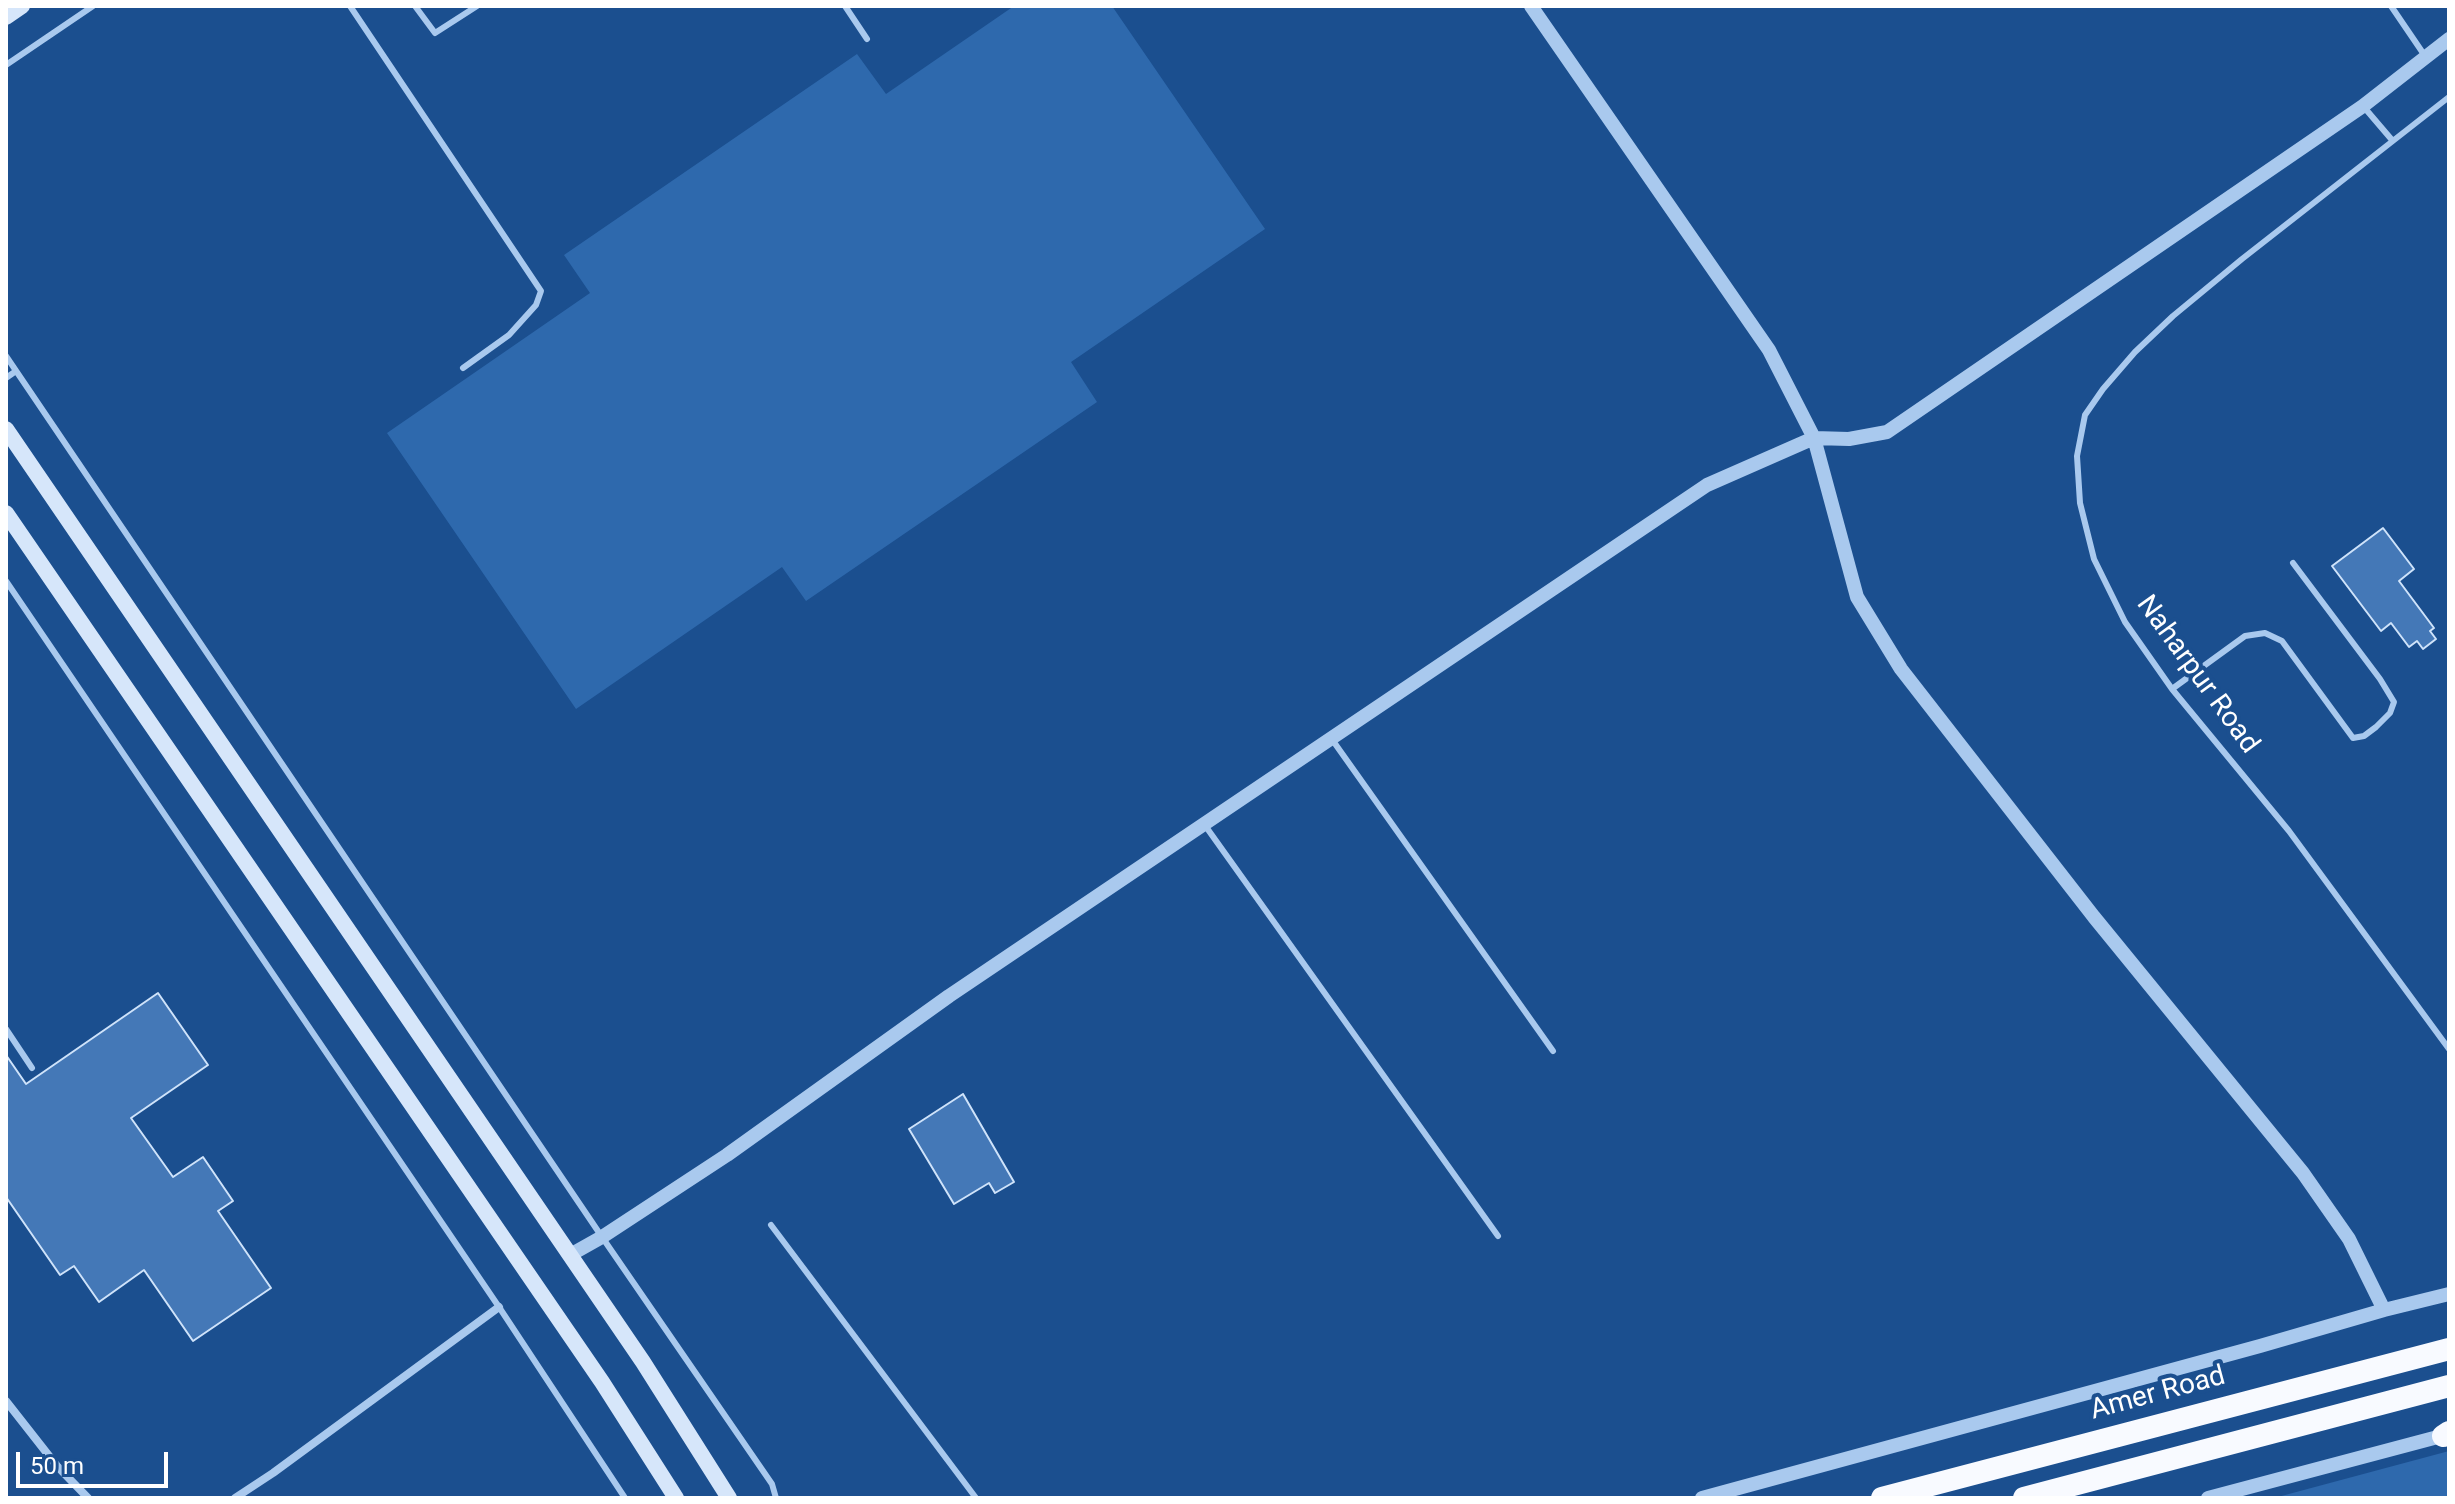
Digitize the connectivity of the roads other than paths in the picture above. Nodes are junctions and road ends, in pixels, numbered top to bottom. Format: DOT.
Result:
graph roads {
  1 [pos="22,6"];
  2 [pos="93,6"];
  3 [pos="350,6"];
  4 [pos="415,6"];
  5 [pos="845,6"];
  6 [pos="1531,6"];
  7 [pos="2391,6"];
  8 [pos="473,7"];
  9 [pos="6,17"];
  10 [pos="867,39"];
  11 [pos="2449,39"];
  12 [pos="2425,56"];
  13 [pos="6,65"];
  14 [pos="2449,97"];
  15 [pos="2363,106"];
  16 [pos="2392,140"];
  17 [pos="6,356"];
  18 [pos="463,368"];
  19 [pos="16,371"];
  20 [pos="6,378"];
  21 [pos="6,429"];
  22 [pos="1814,438"];
  23 [pos="6,513"];
  24 [pos="2293,563"];
  25 [pos="6,581"];
  26 [pos="2172,689"];
  27 [pos="1331,738"];
  28 [pos="1204,824"];
  29 [pos="6,1029"];
  30 [pos="2449,1049"];
  31 [pos="1553,1051"];
  32 [pos="32,1068"];
  33 [pos="771,1225"];
  34 [pos="1498,1236"];
  35 [pos="602,1237"];
  36 [pos="570,1255"];
  37 [pos="2449,1294"];
  38 [pos="499,1307"];
  39 [pos="2384,1310"];
  40 [pos="2449,1349"];
  41 [pos="2449,1386"];
  42 [pos="6,1401"];
  43 [pos="2447,1434"];
  44 [pos="673,1496"];
  45 [pos="88,1498"];
  46 [pos="235,1498"];
  47 [pos="625,1498"];
  48 [pos="729,1498"];
  49 [pos="776,1498"];
  50 [pos="976,1498"];
  51 [pos="1702,1498"];
  52 [pos="1882,1498"];
  53 [pos="2024,1498"];
  54 [pos="2208,1498"];
  1 -- 9 [label="main road"];
  2 -- 13 [label="lane"];
  3 -- 18 [label="lane"];
  4 -- 8 [label="lane"];
  5 -- 10 [label="lane"];
  6 -- 22 [label="street"];
  7 -- 12 [label="lane"];
  11 -- 12 [label="street"];
  12 -- 15 [label="street"];
  14 -- 16 [label="lane, Naharpur Road"];
  15 -- 16 [label="lane"];
  15 -- 22 [label="street"];
  16 -- 26 [label="lane, Naharpur Road"];
  17 -- 19 [label="lane"];
  19 -- 20 [label="lane"];
  19 -- 35 [label="lane"];
  21 -- 36 [label="main road"];
  22 -- 27 [label="street"];
  22 -- 39 [label="street"];
  23 -- 44 [label="main road"];
  24 -- 26 [label="lane"];
  25 -- 38 [label="lane"];
  26 -- 30 [label="lane, Naharpur Road"];
  27 -- 28 [label="street"];
  27 -- 31 [label="lane"];
  28 -- 34 [label="lane"];
  28 -- 35 [label="street"];
  29 -- 32 [label="lane"];
  33 -- 50 [label="lane"];
  35 -- 36 [label="street"];
  35 -- 49 [label="lane"];
  36 -- 48 [label="main road"];
  37 -- 39 [label="street"];
  38 -- 46 [label="street"];
  38 -- 47 [label="lane"];
  39 -- 51 [label="street"];
  40 -- 52 [label="highway, Amer Road"];
  41 -- 53 [label="highway"];
  42 -- 45 [label="street"];
  43 -- 54 [label="street"];
}
